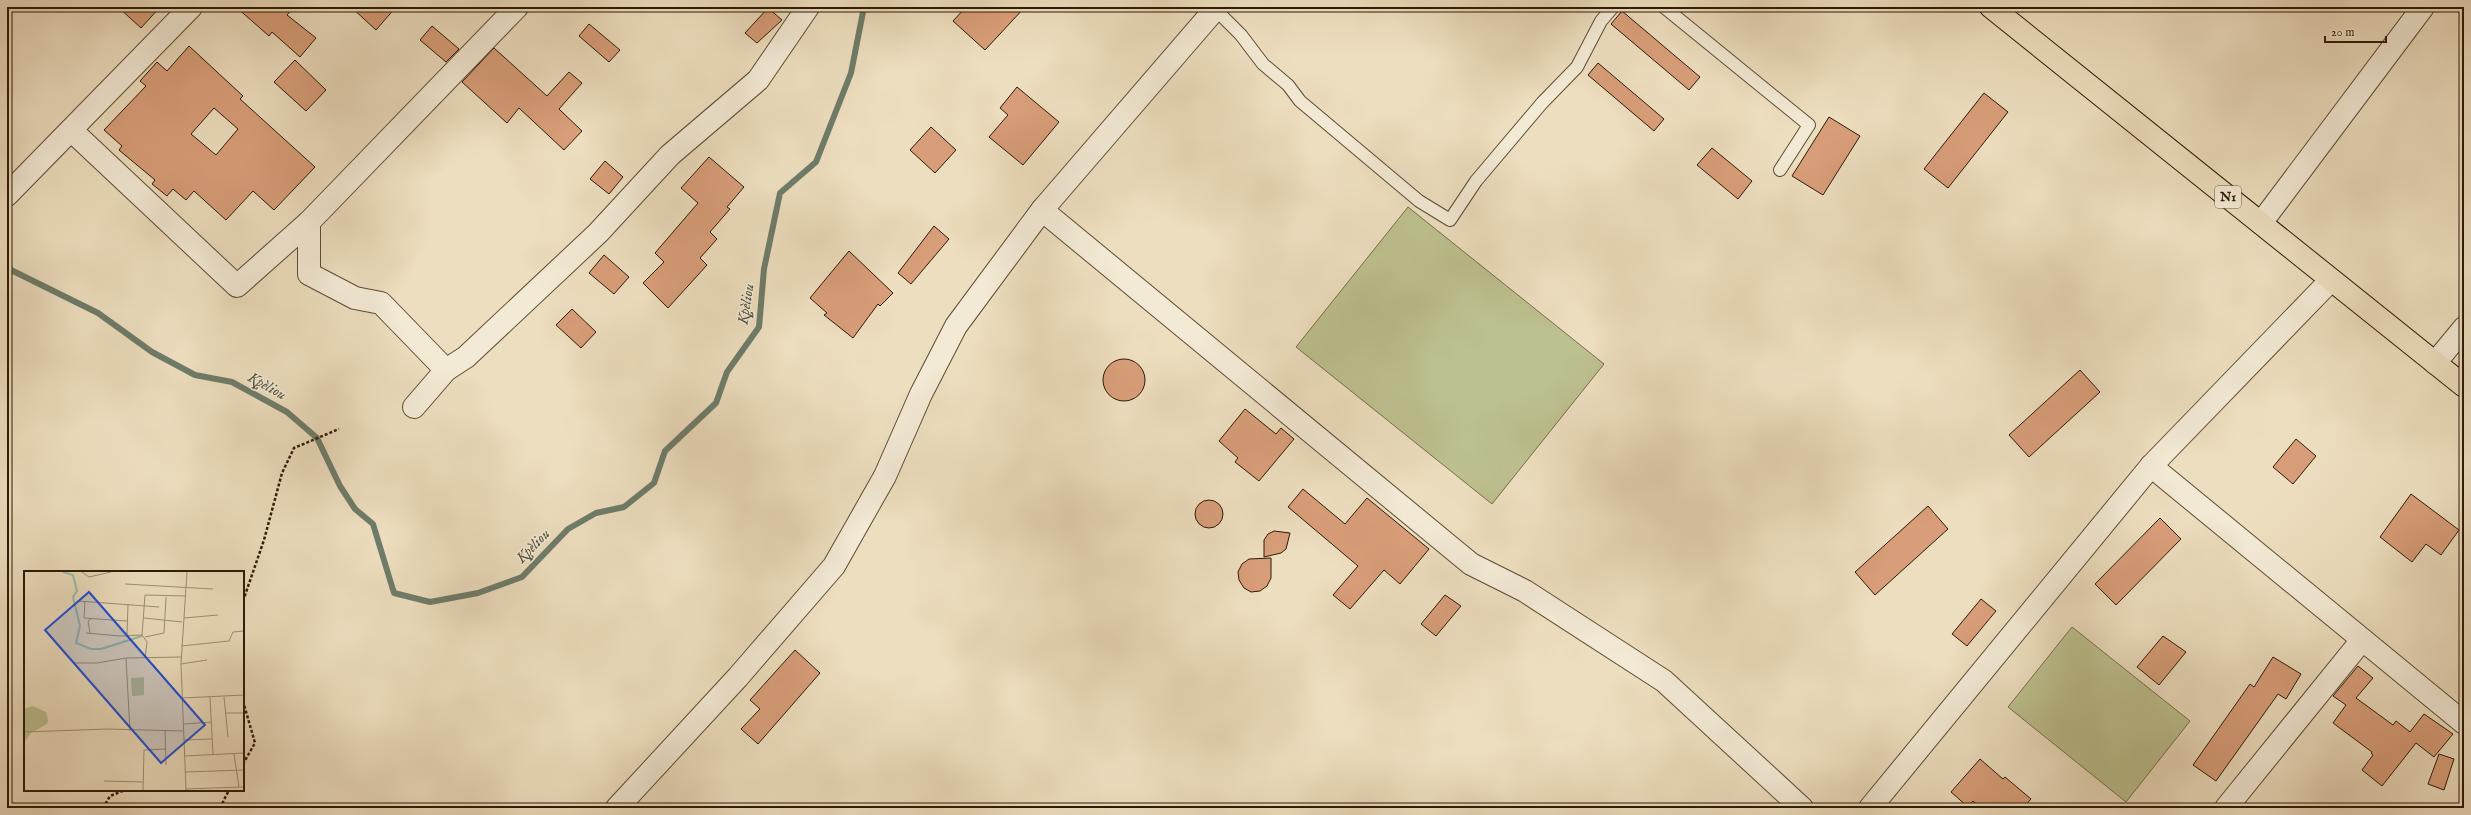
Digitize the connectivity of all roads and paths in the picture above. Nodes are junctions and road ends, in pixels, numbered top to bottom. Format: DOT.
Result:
graph roads {
  1 [pos="191,7"];
  2 [pos="517,7"];
  3 [pos="808,7"];
  4 [pos="1613,7"];
  5 [pos="1664,7"];
  6 [pos="1991,7"];
  7 [pos="2424,7"];
  8 [pos="1216,8"];
  9 [pos="70,130"];
  10 [pos="1780,170"];
  11 [pos="7,195"];
  12 [pos="1042,210"];
  13 [pos="309,222"];
  14 [pos="2261,223"];
  15 [pos="2331,280"];
  16 [pos="2464,328"];
  17 [pos="2435,363"];
  18 [pos="446,370"];
  19 [pos="2464,386"];
  20 [pos="414,406"];
  21 [pos="339,429"];
  22 [pos="2151,466"];
  23 [pos="244,598"];
  24 [pos="2362,640"];
  25 [pos="244,704"];
  26 [pos="2464,723"];
  27 [pos="244,762"];
  28 [pos="122,791"];
  29 [pos="228,791"];
  30 [pos="103,808"];
  31 [pos="220,808"];
  32 [pos="617,808"];
  33 [pos="1802,808"];
  34 [pos="1870,808"];
  35 [pos="2226,808"];
  1 -- 9 [label="street"];
  2 -- 13 [label="street"];
  3 -- 18 [label="street"];
  4 -- 8 [label="lane"];
  5 -- 10 [label="lane"];
  6 -- 14 [label="highway, N1"];
  7 -- 14 [label="street"];
  8 -- 12 [label="street"];
  9 -- 11 [label="street"];
  9 -- 13 [label="street"];
  12 -- 32 [label="street"];
  12 -- 33 [label="street"];
  13 -- 18 [label="street"];
  14 -- 15 [label="highway, N1"];
  15 -- 17 [label="highway, N1"];
  15 -- 22 [label="street"];
  16 -- 17 [label="street"];
  17 -- 19 [label="highway, N1"];
  18 -- 20 [label="street"];
  21 -- 23 [label="path"];
  22 -- 24 [label="street"];
  22 -- 34 [label="street"];
  24 -- 26 [label="street"];
  24 -- 35 [label="street"];
  25 -- 27 [label="path"];
  28 -- 30 [label="path"];
  29 -- 31 [label="path"];
}
